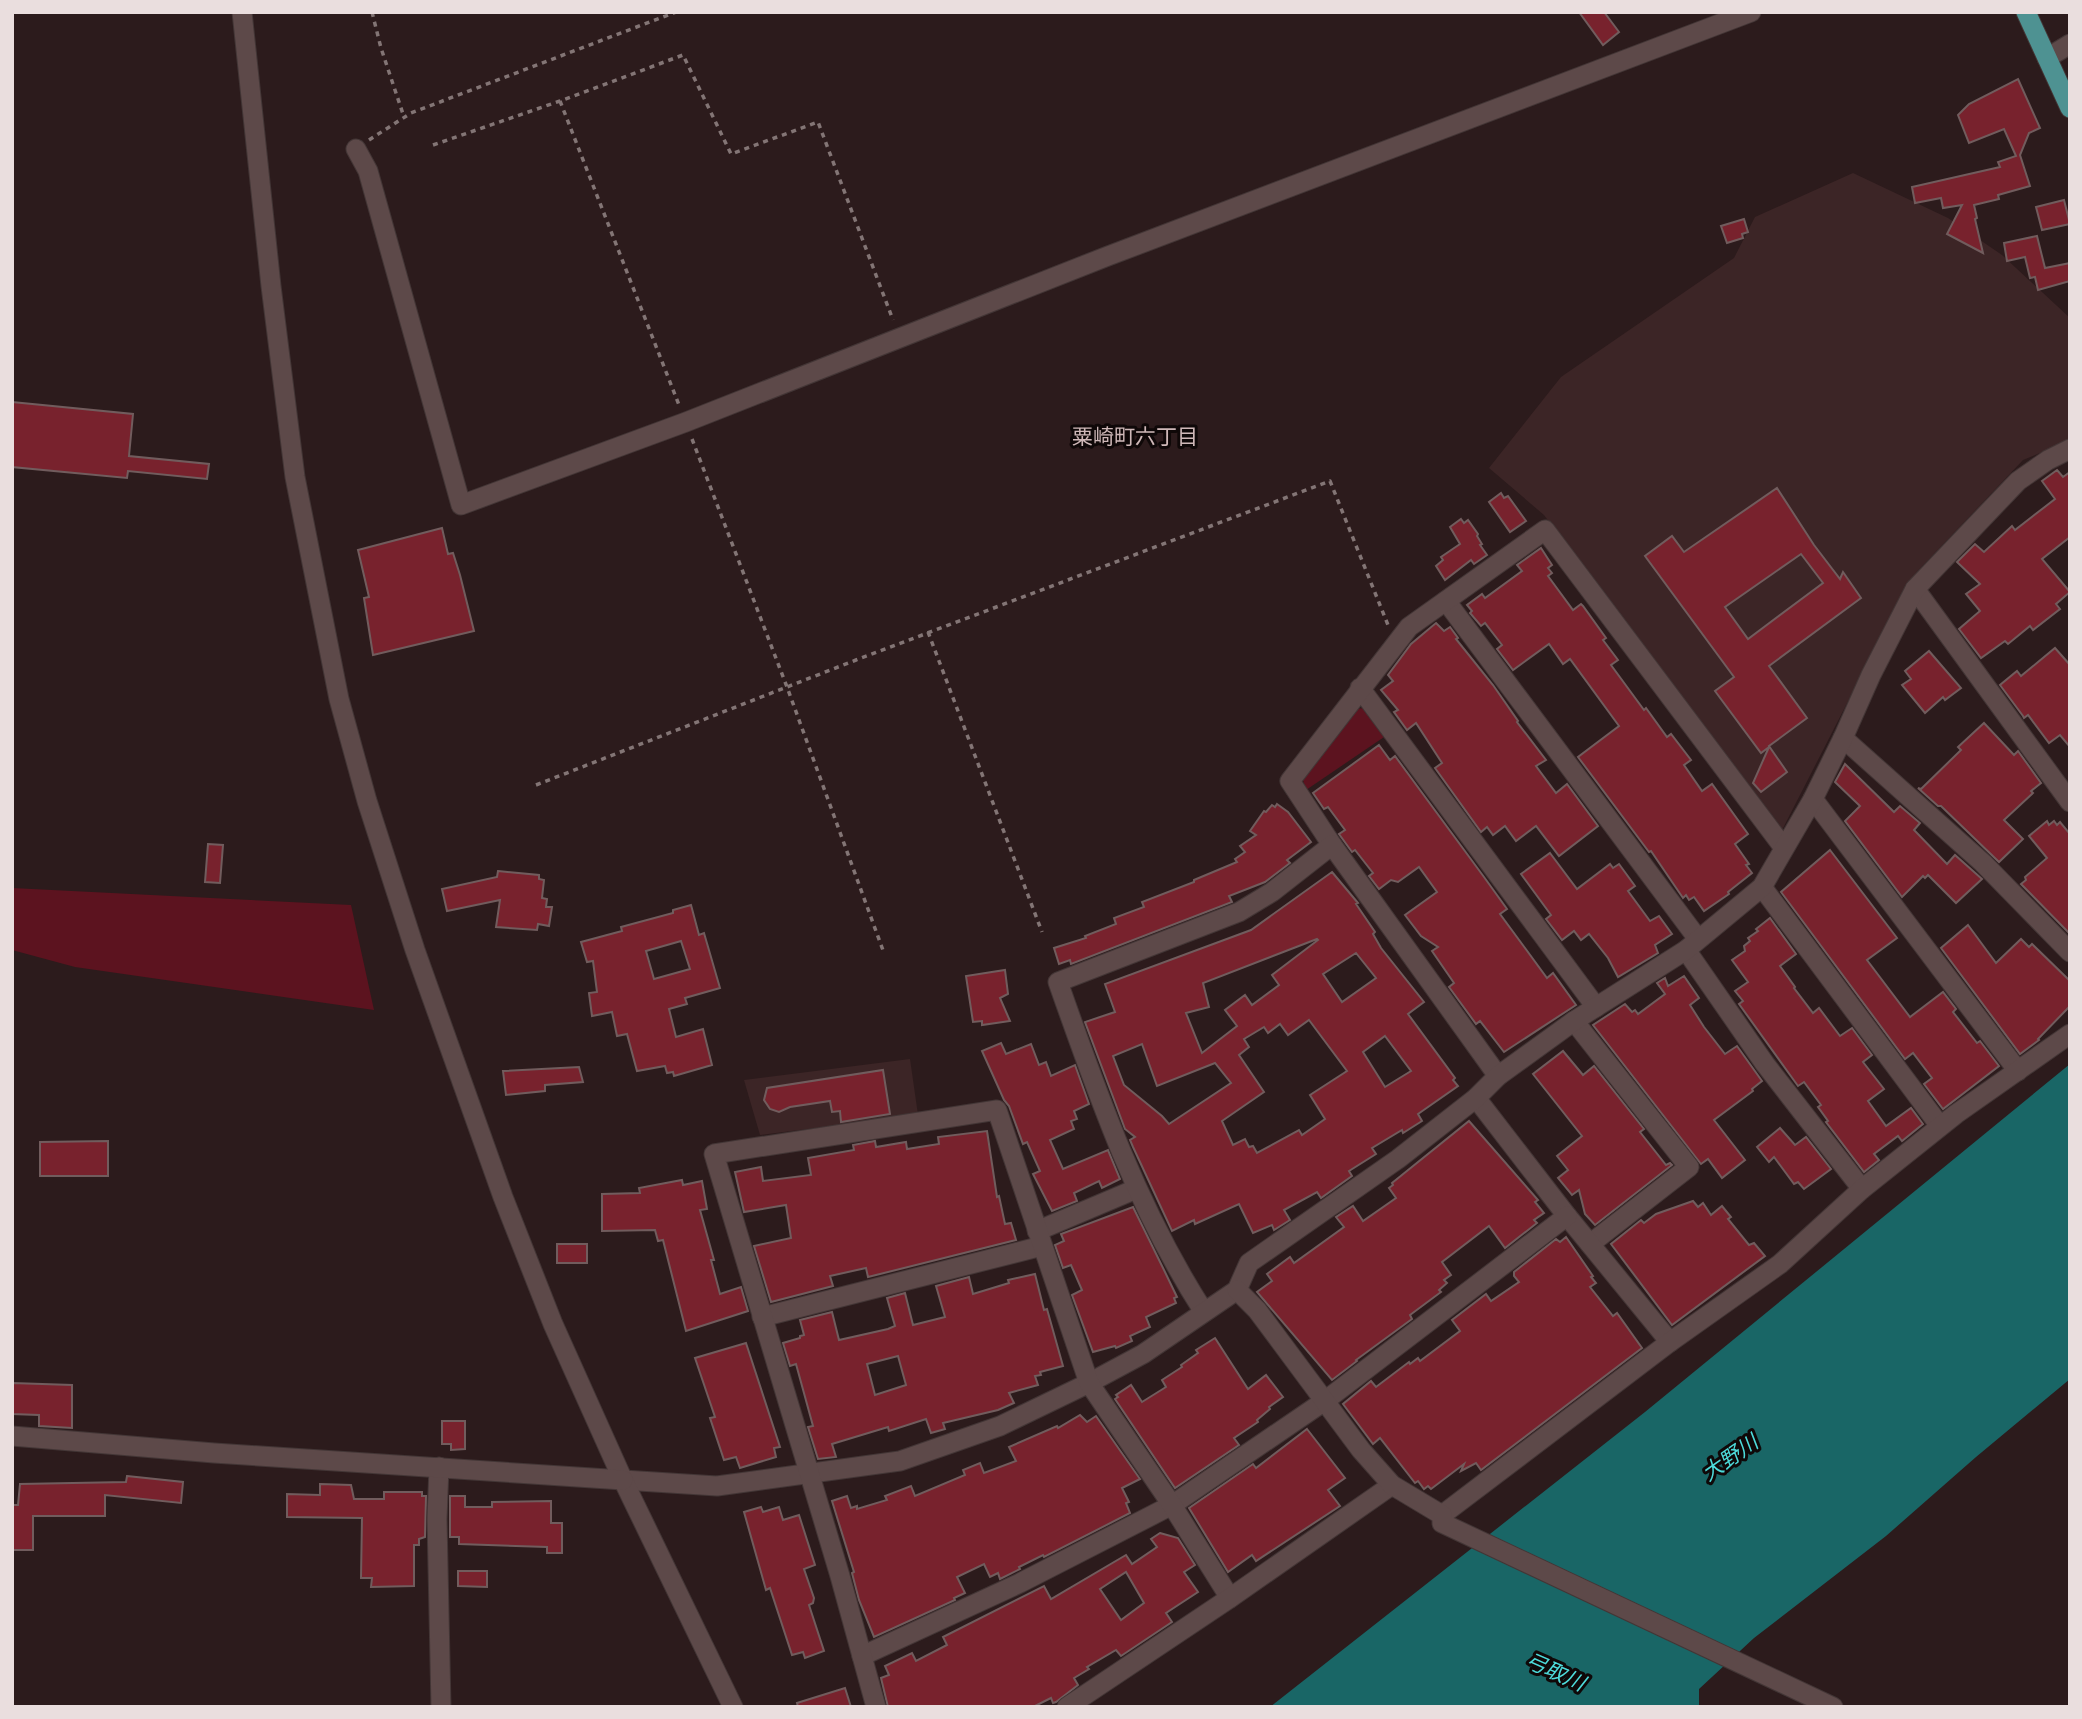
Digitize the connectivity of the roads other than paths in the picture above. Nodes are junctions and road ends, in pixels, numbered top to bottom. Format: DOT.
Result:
graph roads {
  1 [pos="242,12"];
  2 [pos="1751,12"];
  3 [pos="2026,12"];
  4 [pos="2070,44"];
  5 [pos="2047,58"];
  6 [pos="2070,108"];
  7 [pos="356,149"];
  8 [pos="2070,449"];
  9 [pos="1915,589"];
  10 [pos="1446,601"];
  11 [pos="1360,688"];
  12 [pos="1843,738"];
  13 [pos="1813,799"];
  14 [pos="2070,802"];
  15 [pos="1332,845"];
  16 [pos="1784,848"];
  17 [pos="1762,887"];
  18 [pos="1692,945"];
  19 [pos="2070,952"];
  20 [pos="1596,1007"];
  21 [pos="1574,1021"];
  22 [pos="2070,1034"];
  23 [pos="2018,1071"];
  24 [pos="1498,1076"];
  25 [pos="1476,1098"];
  26 [pos="1940,1126"];
  27 [pos="1136,1189"];
  28 [pos="1862,1189"];
  29 [pos="1567,1216"];
  30 [pos="1039,1238"];
  31 [pos="1590,1244"];
  32 [pos="1237,1290"];
  33 [pos="1204,1312"];
  34 [pos="762,1317"];
  35 [pos="1670,1342"];
  36 [pos="1089,1383"];
  37 [pos="1326,1400"];
  38 [pos="12,1436"];
  39 [pos="439,1467"];
  40 [pos="810,1474"];
  41 [pos="623,1480"];
  42 [pos="1392,1485"];
  43 [pos="1172,1505"];
  44 [pos="1442,1519"];
  45 [pos="1230,1598"];
  46 [pos="862,1656"];
  47 [pos="441,1707"];
  48 [pos="733,1707"];
  49 [pos="876,1707"];
  50 [pos="1067,1707"];
  51 [pos="1833,1707"];
  1 -- 41 [label="street"];
  2 -- 7 [label="street"];
  3 -- 5 [label="main road"];
  4 -- 5 [label="street"];
  5 -- 6 [label="main road"];
  8 -- 9 [label="street"];
  9 -- 12 [label="street"];
  9 -- 14 [label="street"];
  10 -- 11 [label="street"];
  10 -- 16 [label="street"];
  10 -- 18 [label="street"];
  11 -- 15 [label="street"];
  11 -- 20 [label="street"];
  12 -- 13 [label="street"];
  12 -- 19 [label="street"];
  13 -- 16 [label="street"];
  13 -- 23 [label="street"];
  15 -- 24 [label="street"];
  15 -- 27 [label="street"];
  16 -- 17 [label="street"];
  17 -- 18 [label="street"];
  17 -- 26 [label="street"];
  18 -- 20 [label="street"];
  18 -- 28 [label="street"];
  20 -- 21 [label="street"];
  21 -- 24 [label="street"];
  21 -- 31 [label="street"];
  22 -- 23 [label="street"];
  23 -- 26 [label="street"];
  24 -- 25 [label="street"];
  25 -- 29 [label="street"];
  25 -- 32 [label="street"];
  26 -- 28 [label="street"];
  27 -- 30 [label="street"];
  27 -- 33 [label="street"];
  28 -- 35 [label="street"];
  29 -- 31 [label="street"];
  29 -- 37 [label="street"];
  30 -- 34 [label="street"];
  30 -- 34 [label="street"];
  30 -- 36 [label="street"];
  31 -- 35 [label="street"];
  32 -- 33 [label="street"];
  32 -- 37 [label="street"];
  33 -- 36 [label="street"];
  34 -- 40 [label="street"];
  35 -- 44 [label="street"];
  36 -- 40 [label="street"];
  36 -- 43 [label="street"];
  37 -- 42 [label="street"];
  37 -- 43 [label="street"];
  38 -- 39 [label="street"];
  39 -- 41 [label="street"];
  39 -- 47 [label="street"];
  40 -- 41 [label="street"];
  40 -- 46 [label="street"];
  41 -- 48 [label="street"];
  42 -- 44 [label="street"];
  42 -- 45 [label="street"];
  43 -- 45 [label="street"];
  43 -- 46 [label="street"];
  44 -- 51 [label="street"];
  45 -- 50 [label="street"];
  46 -- 49 [label="street"];
}
